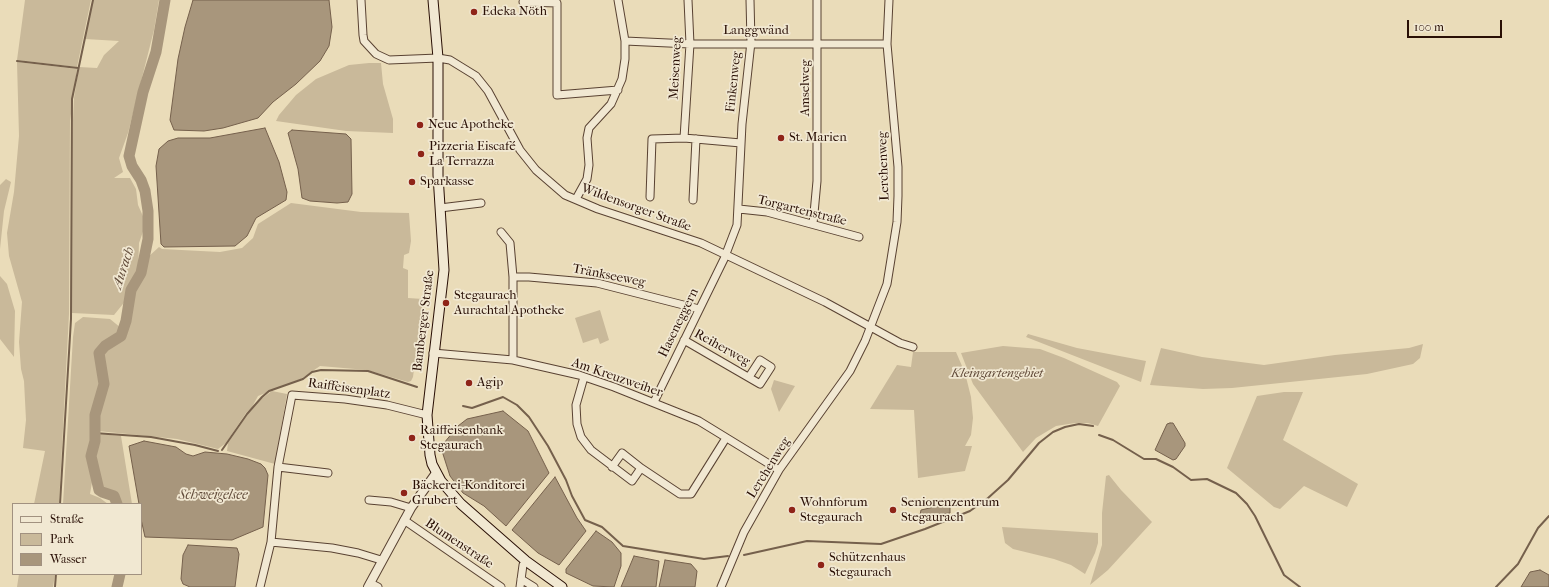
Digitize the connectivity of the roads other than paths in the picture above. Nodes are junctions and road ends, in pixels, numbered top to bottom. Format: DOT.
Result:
graph roads {
  1 [pos="361,0"];
  2 [pos="433,0"];
  3 [pos="618,0"];
  4 [pos="688,0"];
  5 [pos="750,0"];
  6 [pos="817,0"];
  7 [pos="889,0"];
  8 [pos="522,2"];
  9 [pos="624,41"];
  10 [pos="750,42"];
  11 [pos="690,44"];
  12 [pos="818,44"];
  13 [pos="887,44"];
  14 [pos="438,58"];
  15 [pos="618,90"];
  16 [pos="684,138"];
  17 [pos="696,139"];
  18 [pos="742,143"];
  19 [pos="650,197"];
  20 [pos="576,199"];
  21 [pos="693,200"];
  22 [pos="481,203"];
  23 [pos="440,208"];
  24 [pos="739,209"];
  25 [pos="813,224"];
  26 [pos="502,232"];
  27 [pos="859,237"];
  28 [pos="726,256"];
  29 [pos="512,277"];
  30 [pos="699,310"];
  31 [pos="871,327"];
  32 [pos="684,340"];
  33 [pos="913,347"];
  34 [pos="433,353"];
  35 [pos="513,360"];
  36 [pos="584,377"];
  37 [pos="749,377"];
  38 [pos="654,402"];
  39 [pos="427,415"];
  40 [pos="726,438"];
  41 [pos="278,467"];
  42 [pos="612,467"];
  43 [pos="641,468"];
  44 [pos="779,470"];
  45 [pos="328,473"];
  46 [pos="436,473"];
  47 [pos="369,500"];
  48 [pos="411,508"];
  49 [pos="404,520"];
  50 [pos="270,542"];
  51 [pos="381,560"];
  52 [pos="526,561"];
  53 [pos="520,583"];
  54 [pos="369,585"];
  55 [pos="260,587"];
  56 [pos="378,587"];
  57 [pos="501,587"];
  58 [pos="534,587"];
  59 [pos="562,587"];
  60 [pos="721,587"];
  1 -- 14 [label="street"];
  2 -- 14 [label="main road, Bamberger Straße"];
  3 -- 9 [label="street"];
  4 -- 11 [label="street, Meisenweg"];
  5 -- 10 [label="street, Finkenweg"];
  6 -- 12 [label="street, Amselweg"];
  7 -- 13 [label="street, Lerchenweg"];
  8 -- 15 [label="street"];
  9 -- 11 [label="street, Langgwänd"];
  9 -- 15 [label="street"];
  10 -- 11 [label="street, Langgwänd"];
  10 -- 12 [label="street, Langgwänd"];
  10 -- 18 [label="street, Finkenweg"];
  11 -- 16 [label="street, Meisenweg"];
  12 -- 13 [label="street, Langgwänd"];
  12 -- 25 [label="street, Amselweg"];
  13 -- 31 [label="street, Lerchenweg"];
  14 -- 20 [label="street, Wildensorger Straße"];
  14 -- 23 [label="main road, Bamberger Straße"];
  15 -- 20 [label="street"];
  16 -- 17 [label="street"];
  16 -- 19 [label="street"];
  17 -- 18 [label="street"];
  17 -- 21 [label="street"];
  18 -- 24 [label="street, Finkenweg"];
  20 -- 28 [label="street, Wildensorger Straße"];
  22 -- 23 [label="street"];
  23 -- 34 [label="main road, Bamberger Straße"];
  24 -- 25 [label="street, Torgartenstraße"];
  24 -- 28 [label="street, Haseneggern"];
  25 -- 27 [label="street, Torgartenstraße"];
  26 -- 29 [label="street"];
  28 -- 30 [label="street, Haseneggern"];
  28 -- 31 [label="street, Wildensorger Straße"];
  29 -- 30 [label="street, Tränkseeweg"];
  29 -- 35 [label="street"];
  30 -- 32 [label="street, Haseneggern"];
  31 -- 33 [label="street"];
  31 -- 44 [label="street, Lerchenweg"];
  32 -- 37 [label="street, Reiherweg"];
  32 -- 38 [label="street, Haseneggern"];
  34 -- 35 [label="street, Am Kreuzweiher"];
  34 -- 39 [label="main road, Bamberger Straße"];
  35 -- 36 [label="street, Am Kreuzweiher"];
  36 -- 38 [label="street, Am Kreuzweiher"];
  36 -- 42 [label="street"];
  38 -- 40 [label="street, Am Kreuzweiher"];
  39 -- 41 [label="street, Raiffeisenplatz"];
  39 -- 46 [label="main road, Bamberger Straße"];
  40 -- 43 [label="street"];
  40 -- 44 [label="street, Am Kreuzweiher"];
  41 -- 45 [label="street"];
  41 -- 50 [label="street, Raiffeisenplatz"];
  42 -- 43 [label="street"];
  42 -- 43 [label="street"];
  44 -- 60 [label="street, Lerchenweg"];
  46 -- 48 [label="street"];
  46 -- 52 [label="main road, Bamberger Straße"];
  47 -- 48 [label="street"];
  48 -- 49 [label="street"];
  49 -- 51 [label="street"];
  49 -- 57 [label="street, Blumenstraße"];
  50 -- 51 [label="street"];
  50 -- 55 [label="street, Raiffeisenplatz"];
  51 -- 54 [label="street"];
  52 -- 53 [label="street"];
  52 -- 59 [label="main road, Bamberger Straße"];
  53 -- 58 [label="street"];
  54 -- 56 [label="street"];
}
